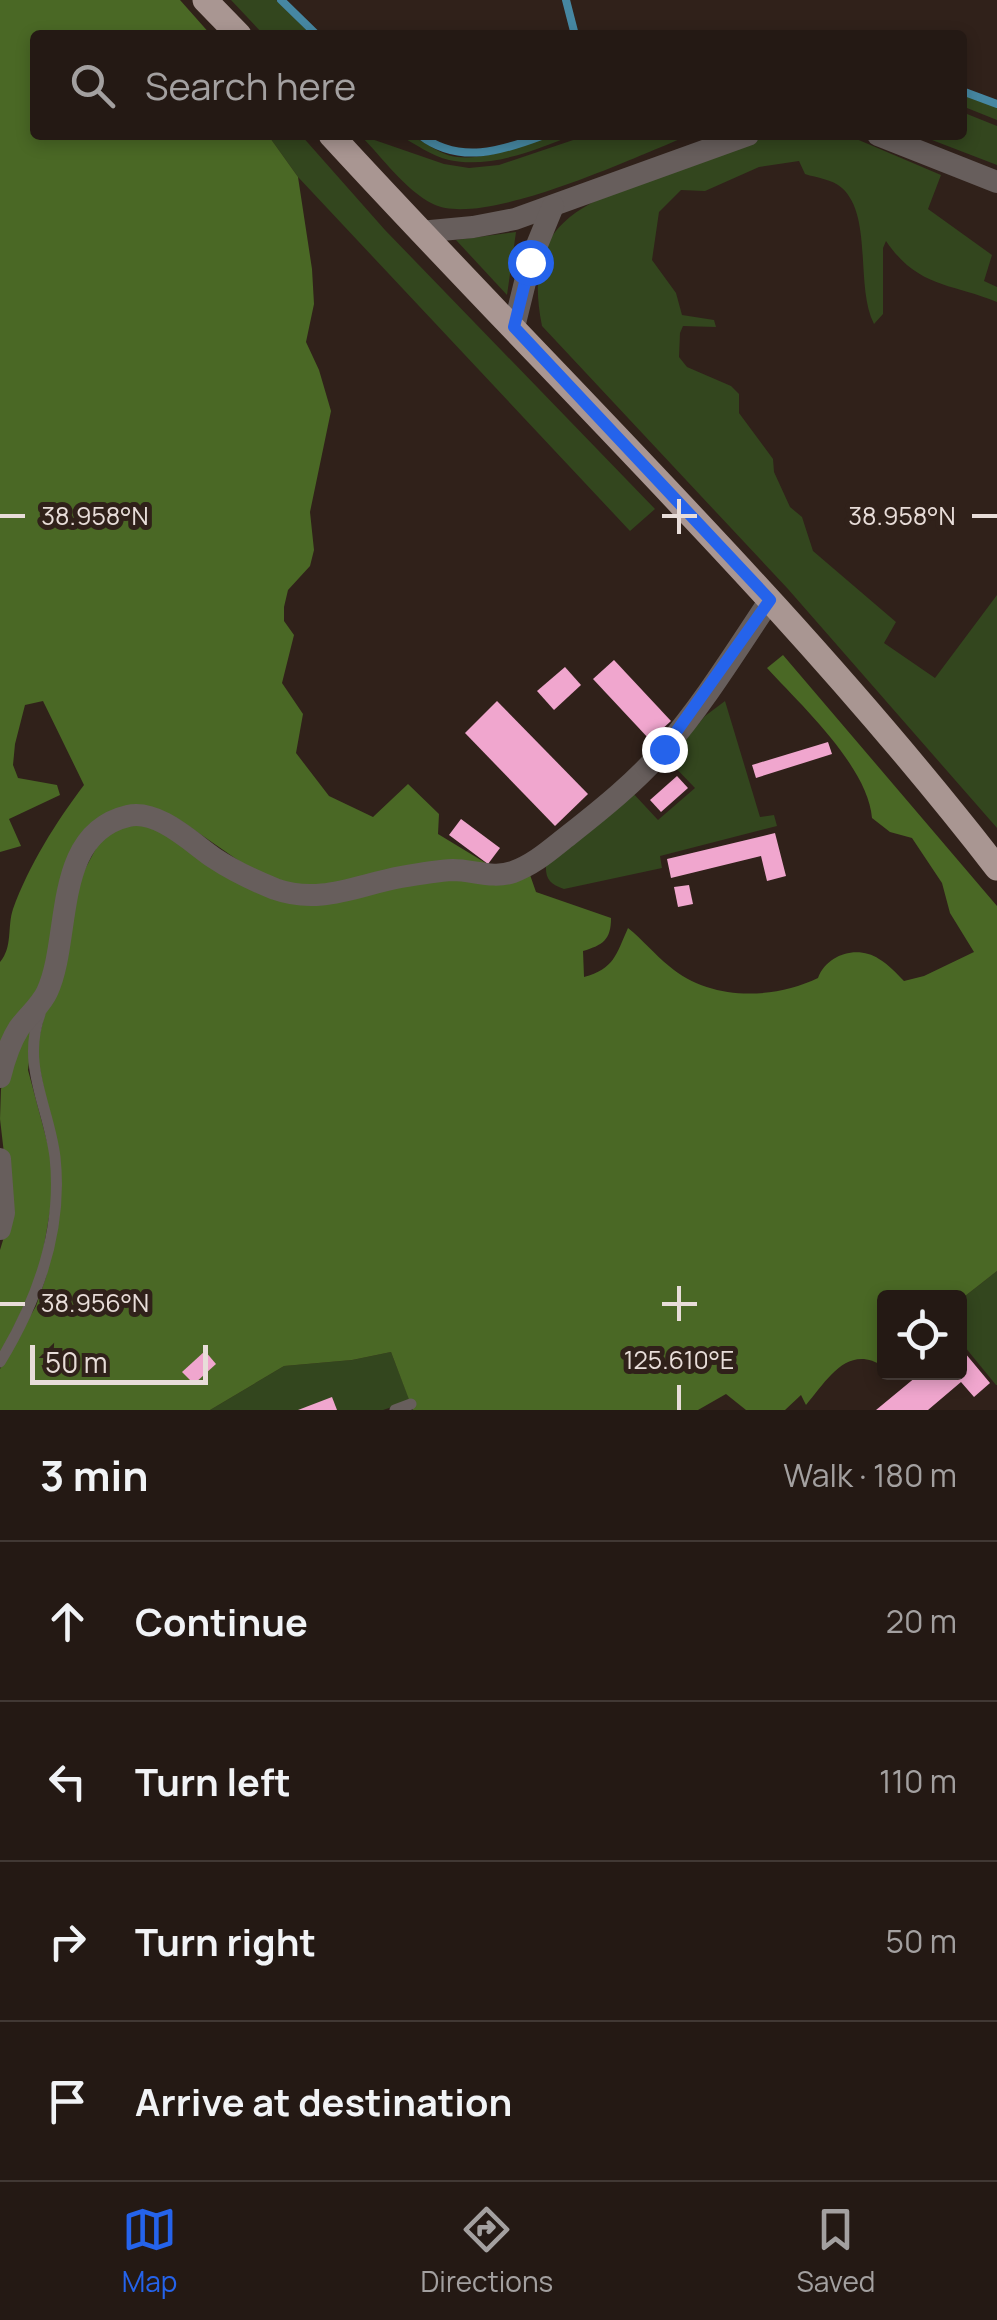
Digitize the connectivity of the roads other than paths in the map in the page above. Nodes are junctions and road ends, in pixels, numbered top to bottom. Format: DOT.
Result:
graph roads {
  1 [pos="205,0"];
  2 [pos="233,30"];
  3 [pos="336,140"];
  4 [pos="734,140"];
  5 [pos="891,140"];
  6 [pos="997,182"];
  7 [pos="552,206"];
  8 [pos="420,232"];
  9 [pos="514,327"];
  10 [pos="770,600"];
  11 [pos="997,868"];
  12 [pos="46,996"];
  13 [pos="0,1077"];
  14 [pos="0,1160"];
  15 [pos="0,1229"];
  16 [pos="0,1362"];
  17 [pos="411,1404"];
  18 [pos="395,1410"];
  1 -- 2 [label="main road"];
  3 -- 8 [label="main road"];
  4 -- 7 [label="street"];
  5 -- 6 [label="street"];
  7 -- 8 [label="street"];
  7 -- 9 [label="street"];
  8 -- 9 [label="main road"];
  9 -- 10 [label="main road"];
  10 -- 11 [label="main road"];
  10 -- 12 [label="street"];
  12 -- 13 [label="street"];
  12 -- 16 [label="lane"];
  14 -- 15 [label="street"];
  17 -- 18 [label="lane"];
}
